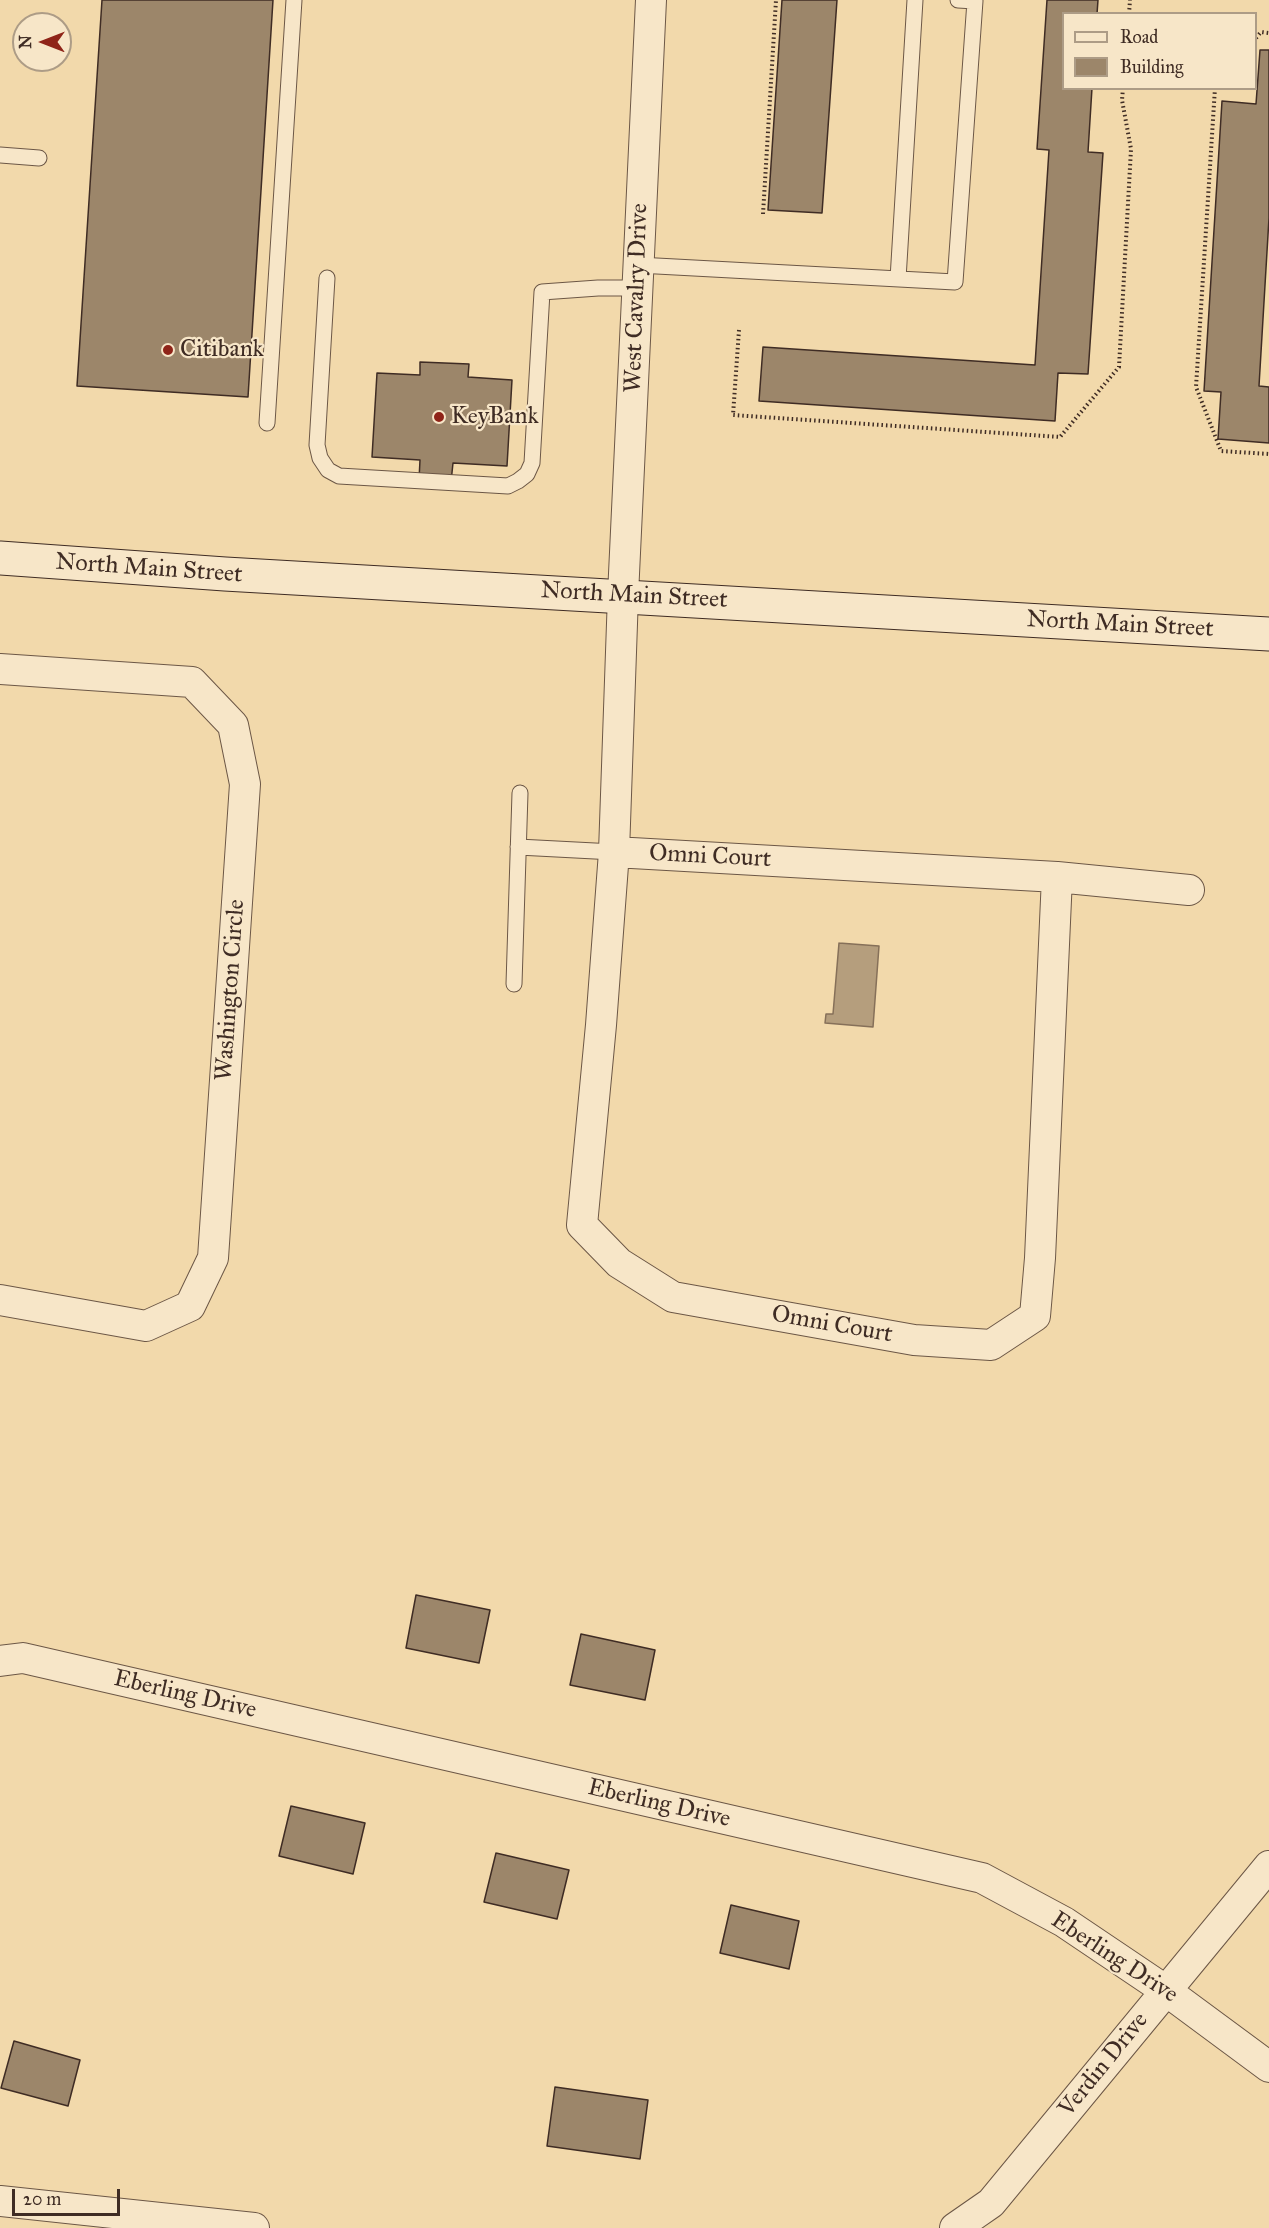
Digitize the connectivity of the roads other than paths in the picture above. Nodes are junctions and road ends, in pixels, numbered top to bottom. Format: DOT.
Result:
graph roads {
  1 [pos="294,0"];
  2 [pos="651,0"];
  3 [pos="915,0"];
  4 [pos="958,0"];
  5 [pos="0,155"];
  6 [pos="39,158"];
  7 [pos="638,277"];
  8 [pos="327,278"];
  9 [pos="898,279"];
  10 [pos="267,423"];
  11 [pos="0,558"];
  12 [pos="623,595"];
  13 [pos="1269,634"];
  14 [pos="0,669"];
  15 [pos="520,793"];
  16 [pos="518,847"];
  17 [pos="614,852"];
  18 [pos="1057,877"];
  19 [pos="1189,890"];
  20 [pos="514,984"];
  21 [pos="0,1300"];
  22 [pos="0,1660"];
  23 [pos="1269,1866"];
  24 [pos="1165,1990"];
  25 [pos="1269,2067"];
  26 [pos="0,2201"];
  27 [pos="254,2228"];
  28 [pos="955,2228"];
  1 -- 10 [label="lane"];
  2 -- 7 [label="street, West Cavalry Drive"];
  3 -- 9 [label="lane"];
  4 -- 9 [label="lane"];
  5 -- 6 [label="lane"];
  7 -- 8 [label="lane"];
  7 -- 9 [label="lane"];
  7 -- 12 [label="street, West Cavalry Drive"];
  11 -- 12 [label="street, North Main Street"];
  12 -- 13 [label="street, North Main Street"];
  12 -- 17 [label="street, Omni Court"];
  14 -- 21 [label="street, Washington Circle"];
  15 -- 16 [label="lane"];
  16 -- 17 [label="lane"];
  16 -- 20 [label="lane"];
  17 -- 18 [label="street, Omni Court"];
  17 -- 18 [label="street, Omni Court"];
  18 -- 19 [label="street, Omni Court"];
  22 -- 24 [label="street, Eberling Drive"];
  23 -- 24 [label="street, Verdin Drive"];
  24 -- 25 [label="street, Eberling Drive"];
  24 -- 28 [label="street, Verdin Drive"];
  26 -- 27 [label="street"];
}
